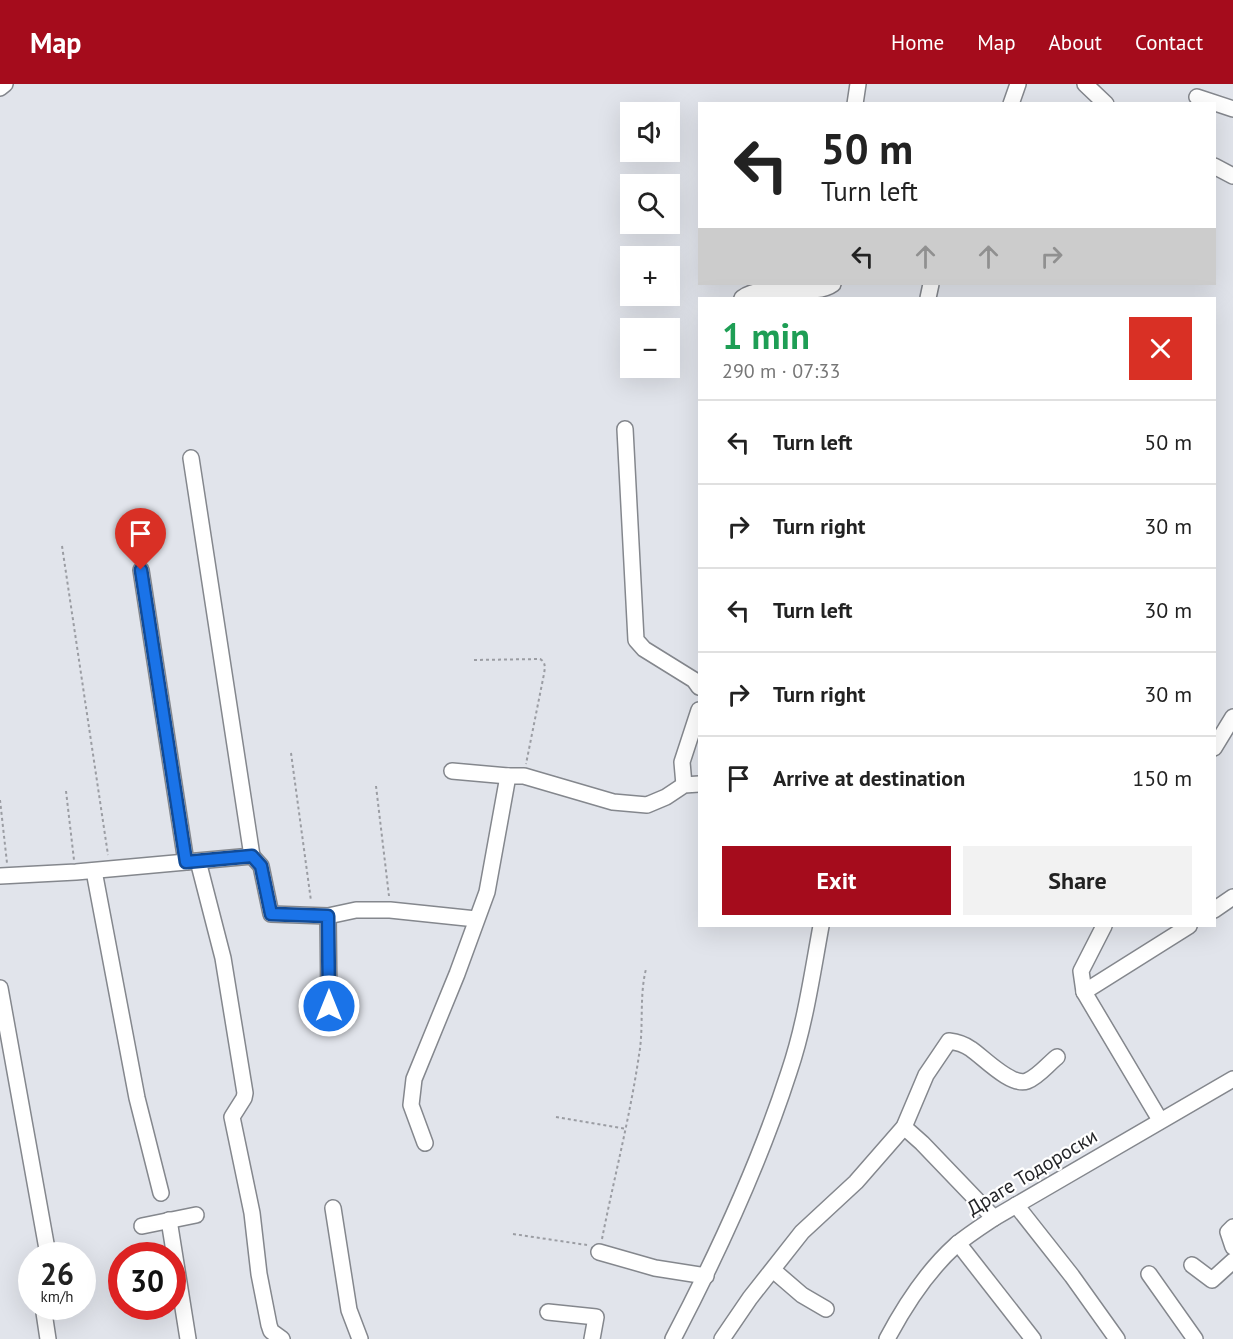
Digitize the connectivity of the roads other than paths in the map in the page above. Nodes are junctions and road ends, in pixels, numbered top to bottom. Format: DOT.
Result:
graph roads {
  1 [pos="5,84"];
  2 [pos="858,84"];
  3 [pos="1018,84"];
  4 [pos="1085,84"];
  5 [pos="0,88"];
  6 [pos="1198,95"];
  7 [pos="855,102"];
  8 [pos="1012,102"];
  9 [pos="1104,102"];
  10 [pos="1214,102"];
  11 [pos="1216,103"];
  12 [pos="1233,110"];
  13 [pos="1216,167"];
  14 [pos="1233,176"];
  15 [pos="831,285"];
  16 [pos="775,290"];
  17 [pos="744,297"];
  18 [pos="625,429"];
  19 [pos="191,458"];
  20 [pos="141,570"];
  21 [pos="698,686"];
  22 [pos="698,713"];
  23 [pos="1233,717"];
  24 [pos="1216,745"];
  25 [pos="452,771"];
  26 [pos="508,776"];
  27 [pos="692,784"];
  28 [pos="252,856"];
  29 [pos="192,862"];
  30 [pos="94,871"];
  31 [pos="4,876"];
  32 [pos="1233,897"];
  33 [pos="1216,909"];
  34 [pos="328,916"];
  35 [pos="476,919"];
  36 [pos="821,927"];
  37 [pos="1103,927"];
  38 [pos="1187,927"];
  39 [pos="0,988"];
  40 [pos="1084,992"];
  41 [pos="329,1006"];
  42 [pos="1057,1057"];
  43 [pos="1233,1079"];
  44 [pos="1160,1120"];
  45 [pos="904,1127"];
  46 [pos="425,1143"];
  47 [pos="162,1193"];
  48 [pos="1016,1205"];
  49 [pos="333,1208"];
  50 [pos="195,1215"];
  51 [pos="994,1218"];
  52 [pos="169,1220"];
  53 [pos="142,1226"];
  54 [pos="1233,1227"];
  55 [pos="45,1242"];
  56 [pos="958,1243"];
  57 [pos="1233,1247"];
  58 [pos="599,1252"];
  59 [pos="1233,1261"];
  60 [pos="1192,1265"];
  61 [pos="773,1270"];
  62 [pos="1149,1274"];
  63 [pos="706,1275"];
  64 [pos="826,1310"];
  65 [pos="548,1312"];
  66 [pos="45,1320"];
  67 [pos="48,1339"];
  68 [pos="188,1339"];
  69 [pos="282,1339"];
  70 [pos="360,1339"];
  71 [pos="592,1339"];
  72 [pos="673,1339"];
  73 [pos="722,1339"];
  74 [pos="886,1339"];
  75 [pos="1033,1339"];
  76 [pos="1117,1339"];
  77 [pos="1195,1339"];
  1 -- 5 [label="street"];
  2 -- 7 [label="street"];
  3 -- 8 [label="street"];
  4 -- 9 [label="street"];
  6 -- 10 [label="street"];
  11 -- 12 [label="street"];
  13 -- 14 [label="street"];
  15 -- 16 [label="street"];
  16 -- 17 [label="street"];
  18 -- 21 [label="street"];
  19 -- 28 [label="street"];
  20 -- 29 [label="street"];
  22 -- 27 [label="street"];
  23 -- 24 [label="street"];
  25 -- 26 [label="street"];
  26 -- 27 [label="street"];
  26 -- 35 [label="street"];
  28 -- 29 [label="street"];
  28 -- 34 [label="street"];
  29 -- 30 [label="street"];
  29 -- 69 [label="street"];
  30 -- 31 [label="street"];
  30 -- 47 [label="street"];
  32 -- 33 [label="street"];
  34 -- 35 [label="street"];
  34 -- 41 [label="street"];
  35 -- 46 [label="street"];
  36 -- 63 [label="street"];
  37 -- 40 [label="street"];
  38 -- 40 [label="street"];
  39 -- 55 [label="street"];
  40 -- 44 [label="street"];
  42 -- 45 [label="street"];
  43 -- 44 [label="street, Драге Тодороски"];
  44 -- 48 [label="street, Драге Тодороски"];
  45 -- 51 [label="street"];
  45 -- 61 [label="street"];
  48 -- 51 [label="street, Драге Тодороски"];
  48 -- 76 [label="street"];
  49 -- 70 [label="street"];
  50 -- 52 [label="street"];
  51 -- 56 [label="street, Драге Тодороски"];
  52 -- 53 [label="street"];
  52 -- 68 [label="street"];
  54 -- 57 [label="street"];
  56 -- 74 [label="street, Драге Тодороски"];
  56 -- 75 [label="street"];
  58 -- 63 [label="street"];
  59 -- 60 [label="street"];
  61 -- 64 [label="street"];
  61 -- 73 [label="street"];
  62 -- 77 [label="street"];
  63 -- 72 [label="street"];
  65 -- 71 [label="street"];
  66 -- 67 [label="street"];
}
